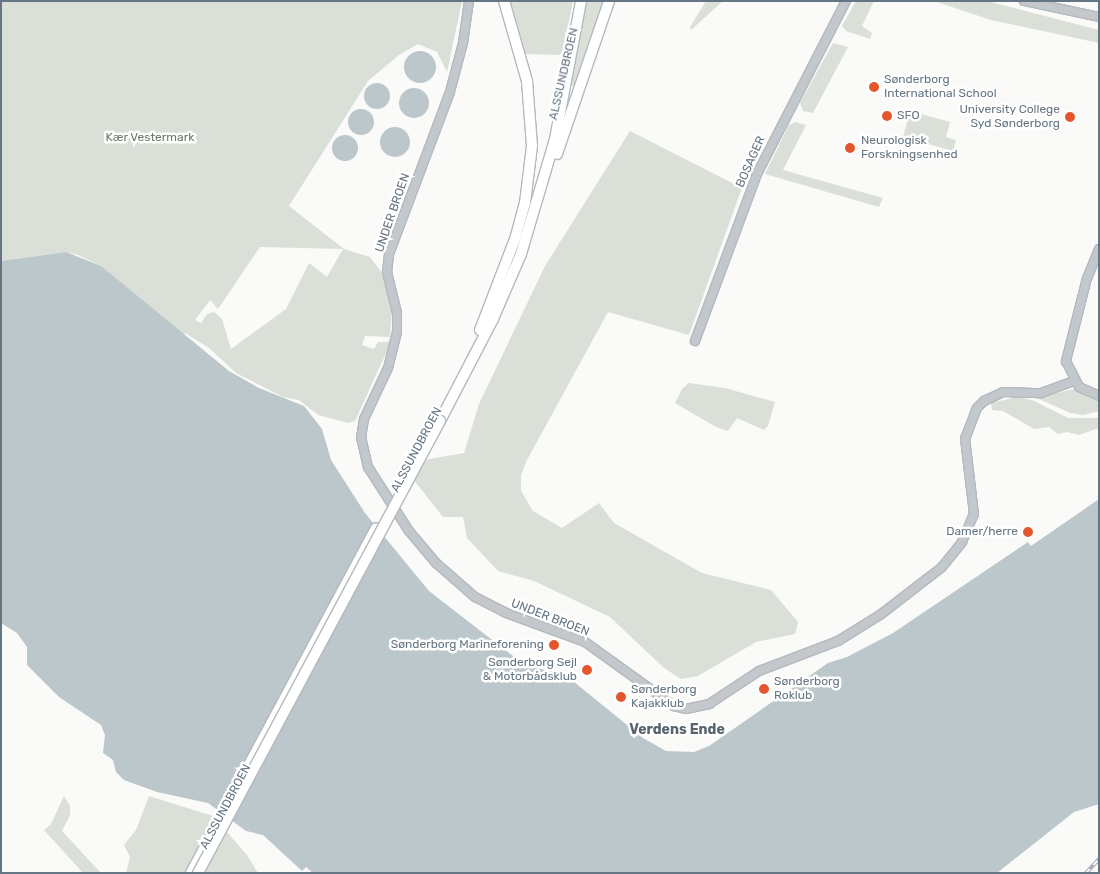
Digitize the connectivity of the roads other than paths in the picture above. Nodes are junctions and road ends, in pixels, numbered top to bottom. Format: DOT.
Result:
graph roads {
  1 [pos="469,1"];
  2 [pos="504,1"];
  3 [pos="581,1"];
  4 [pos="609,1"];
  5 [pos="846,1"];
  6 [pos="1024,1"];
  7 [pos="1099,17"];
  8 [pos="1099,249"];
  9 [pos="521,254"];
  10 [pos="480,330"];
  11 [pos="695,341"];
  12 [pos="1074,381"];
  13 [pos="1099,396"];
  14 [pos="437,419"];
  15 [pos="191,873"];
  16 [pos="198,873"];
  1 -- 12 [label="street, UNDER BROEN"];
  2 -- 10 [label="highway"];
  3 -- 9 [label="highway, ALSSUNDBROEN"];
  3 -- 10 [label="highway, ALSSUNDBROEN"];
  4 -- 9 [label="highway"];
  5 -- 11 [label="street, BOSAGER"];
  6 -- 7 [label="street"];
  8 -- 12 [label="street"];
  9 -- 14 [label="highway, ALSSUNDBROEN"];
  10 -- 14 [label="highway, ALSSUNDBROEN"];
  12 -- 13 [label="street"];
  14 -- 15 [label="highway, ALSSUNDBROEN"];
  14 -- 16 [label="highway, ALSSUNDBROEN, bridge"];
}
